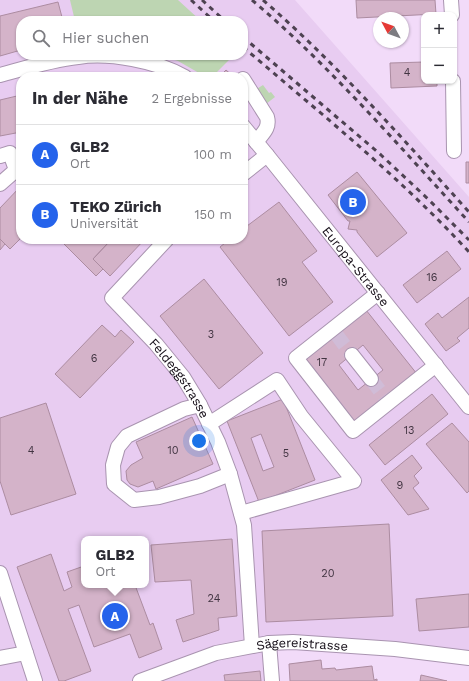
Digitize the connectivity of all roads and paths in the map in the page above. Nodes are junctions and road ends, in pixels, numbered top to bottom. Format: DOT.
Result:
graph roads {
  1 [pos="451,0"];
  2 [pos="452,12"];
  3 [pos="61,60"];
  4 [pos="134,60"];
  5 [pos="174,72"];
  6 [pos="0,75"];
  7 [pos="453,84"];
  8 [pos="248,87"];
  9 [pos="248,132"];
  10 [pos="256,142"];
  11 [pos="454,151"];
  12 [pos="267,155"];
  13 [pos="0,156"];
  14 [pos="248,170"];
  15 [pos="0,184"];
  16 [pos="162,244"];
  17 [pos="378,293"];
  18 [pos="352,355"];
  19 [pos="436,365"];
  20 [pos="371,379"];
  21 [pos="200,405"];
  22 [pos="469,407"];
  23 [pos="209,424"];
  24 [pos="230,474"];
  25 [pos="241,513"];
  26 [pos="0,573"];
  27 [pos="3,595"];
  28 [pos="269,643"];
  29 [pos="252,646"];
  30 [pos="26,653"];
  31 [pos="0,658"];
  32 [pos="469,658"];
  33 [pos="35,680"];
  34 [pos="140,681"];
  35 [pos="272,681"];
  1 -- 2 [label="street"];
  3 -- 6 [label="street"];
  4 -- 5 [label="street"];
  7 -- 11 [label="street"];
  8 -- 10 [label="street"];
  9 -- 10 [label="street, Europa-Strasse"];
  10 -- 12 [label="street, Europa-Strasse"];
  12 -- 14 [label="street"];
  12 -- 17 [label="street, Europa-Strasse"];
  13 -- 15 [label="street"];
  16 -- 21 [label="street, Feldeggstrasse"];
  17 -- 19 [label="street, Europa-Strasse"];
  17 -- 19 [label="street"];
  18 -- 20 [label="street"];
  19 -- 22 [label="street, Europa-Strasse"];
  21 -- 23 [label="street, Feldeggstrasse"];
  21 -- 24 [label="street"];
  23 -- 24 [label="street, Feldeggstrasse"];
  23 -- 25 [label="street"];
  24 -- 25 [label="street, Feldeggstrasse"];
  25 -- 29 [label="street, Feldeggstrasse"];
  26 -- 27 [label="street"];
  27 -- 30 [label="street"];
  28 -- 29 [label="street, Sägereistrasse"];
  28 -- 32 [label="street, Sägereistrasse"];
  28 -- 35 [label="street"];
  29 -- 34 [label="street, Sägereistrasse"];
  30 -- 31 [label="street"];
  30 -- 33 [label="street"];
}
